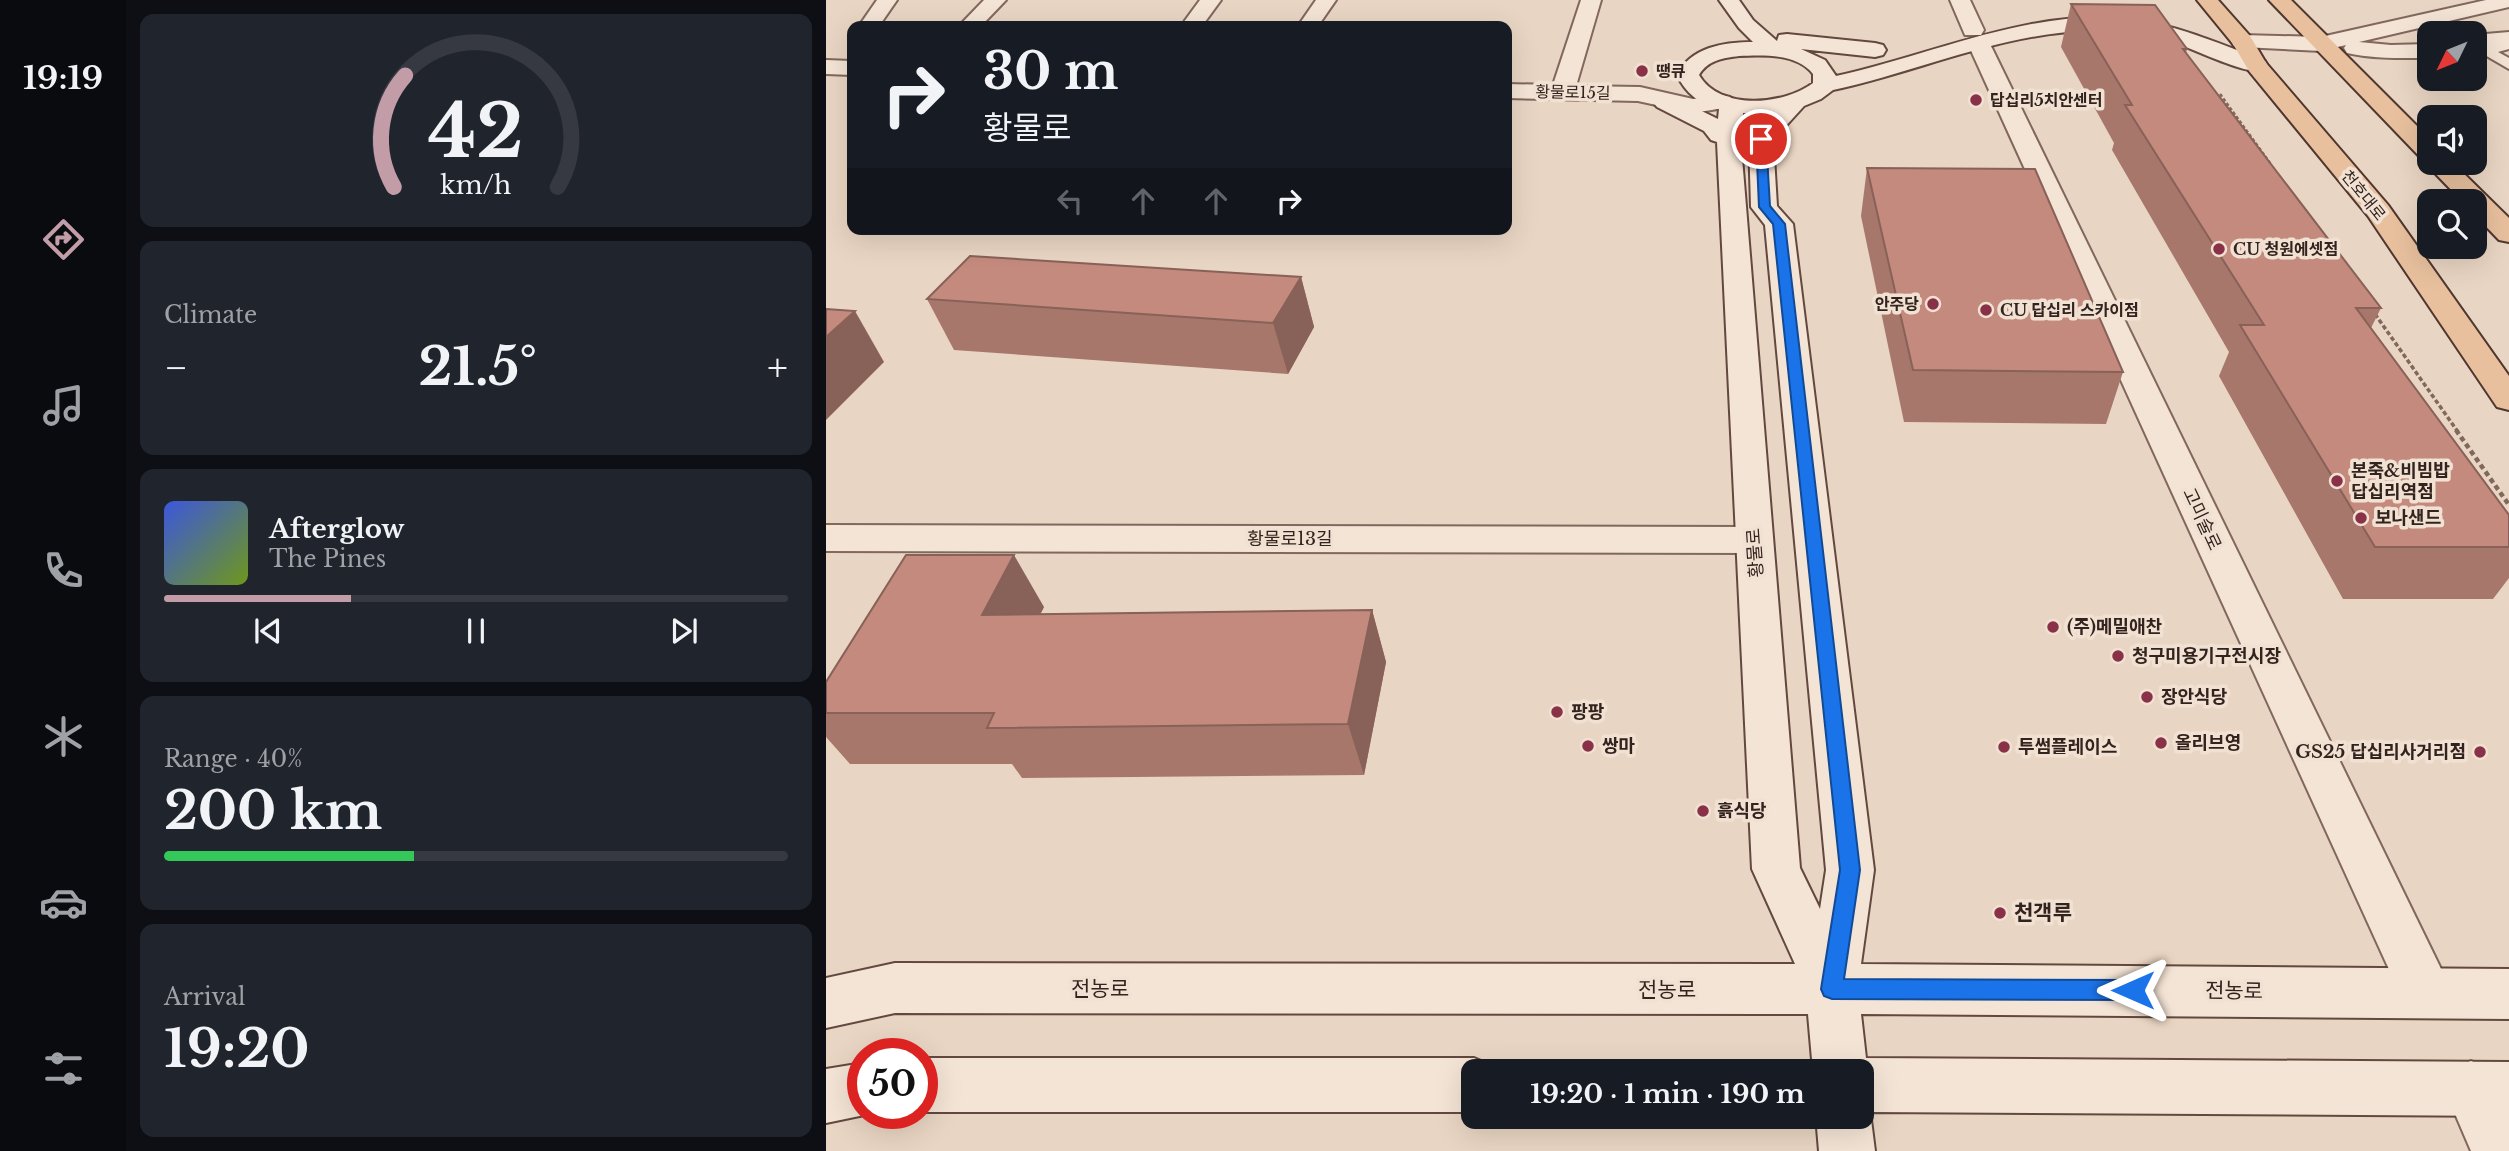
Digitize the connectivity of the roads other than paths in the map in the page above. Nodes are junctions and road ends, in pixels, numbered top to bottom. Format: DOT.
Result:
graph roads {
  1 [pos="887,0"];
  2 [pos="996,0"];
  3 [pos="1211,0"];
  4 [pos="1326,0"];
  5 [pos="1591,0"];
  6 [pos="1960,0"];
  7 [pos="2207,0"];
  8 [pos="2279,0"];
  9 [pos="2509,1"];
  10 [pos="1723,4"];
  11 [pos="2081,4"];
  12 [pos="872,21"];
  13 [pos="975,21"];
  14 [pos="1195,21"];
  15 [pos="1311,21"];
  16 [pos="2024,25"];
  17 [pos="1976,37"];
  18 [pos="2509,38"];
  19 [pos="2242,41"];
  20 [pos="2487,41"];
  21 [pos="1767,43"];
  22 [pos="2321,44"];
  23 [pos="2509,44"];
  24 [pos="1875,50"];
  25 [pos="2417,51"];
  26 [pos="1804,57"];
  27 [pos="2509,64"];
  28 [pos="2256,66"];
  29 [pos="1688,75"];
  30 [pos="1512,91"];
  31 [pos="1562,92"];
  32 [pos="1640,94"];
  33 [pos="1809,94"];
  34 [pos="1665,102"];
  35 [pos="1727,103"];
  36 [pos="2417,140"];
  37 [pos="1729,145"];
  38 [pos="2451,175"];
  39 [pos="2509,234"];
  40 [pos="2509,400"];
  41 [pos="826,538"];
  42 [pos="1754,540"];
  43 [pos="1832,989"];
  44 [pos="2426,993"];
  45 [pos="2509,994"];
  46 [pos="826,1003"];
  47 [pos="1839,1059"];
  48 [pos="1874,1084"];
  49 [pos="938,1085"];
  50 [pos="1461,1085"];
  51 [pos="2490,1088"];
  52 [pos="847,1093"];
  53 [pos="826,1096"];
  54 [pos="1845,1129"];
  55 [pos="1847,1151"];
  56 [pos="2500,1151"];
  1 -- 12 [label="street"];
  2 -- 13 [label="street"];
  3 -- 14 [label="street"];
  4 -- 15 [label="street"];
  5 -- 31 [label="street"];
  6 -- 17 [label="street, 고미술로"];
  7 -- 19 [label="main road, 천호대로"];
  8 -- 22 [label="main road"];
  9 -- 22 [label="street"];
  10 -- 21 [label="street"];
  11 -- 16 [label="street"];
  16 -- 17 [label="street"];
  16 -- 28 [label="street"];
  17 -- 24 [label="street"];
  17 -- 33 [label="street, 황물로15길"];
  17 -- 44 [label="street, 고미술로"];
  18 -- 20 [label="street"];
  19 -- 22 [label="street"];
  19 -- 28 [label="main road, 천호대로"];
  21 -- 24 [label="street"];
  21 -- 26 [label="street"];
  21 -- 29 [label="street"];
  22 -- 25 [label="street"];
  22 -- 36 [label="main road"];
  23 -- 27 [label="lane"];
  24 -- 26 [label="street"];
  26 -- 33 [label="street"];
  28 -- 40 [label="main road, 천호대로"];
  29 -- 32 [label="street, 황물로15길"];
  29 -- 35 [label="street"];
  30 -- 31 [label="street, 황물로15길"];
  31 -- 32 [label="street, 황물로15길"];
  32 -- 34 [label="street, 황물로15길"];
  33 -- 35 [label="street, 황물로15길"];
  33 -- 43 [label="street, 황물로"];
  34 -- 35 [label="street, 황물로15길"];
  34 -- 37 [label="street"];
  35 -- 37 [label="street, 황물로"];
  37 -- 42 [label="street, 황물로"];
  38 -- 39 [label="main road"];
  41 -- 42 [label="street, 황물로13길"];
  42 -- 43 [label="street, 황물로"];
  43 -- 44 [label="street, 전농로"];
  43 -- 46 [label="street, 전농로"];
  43 -- 47 [label="street, 황물로"];
  44 -- 45 [label="street, 전농로"];
  48 -- 51 [label="street"];
  49 -- 50 [label="street"];
  51 -- 56 [label="street"];
  52 -- 53 [label="street"];
  54 -- 55 [label="street"];
}
